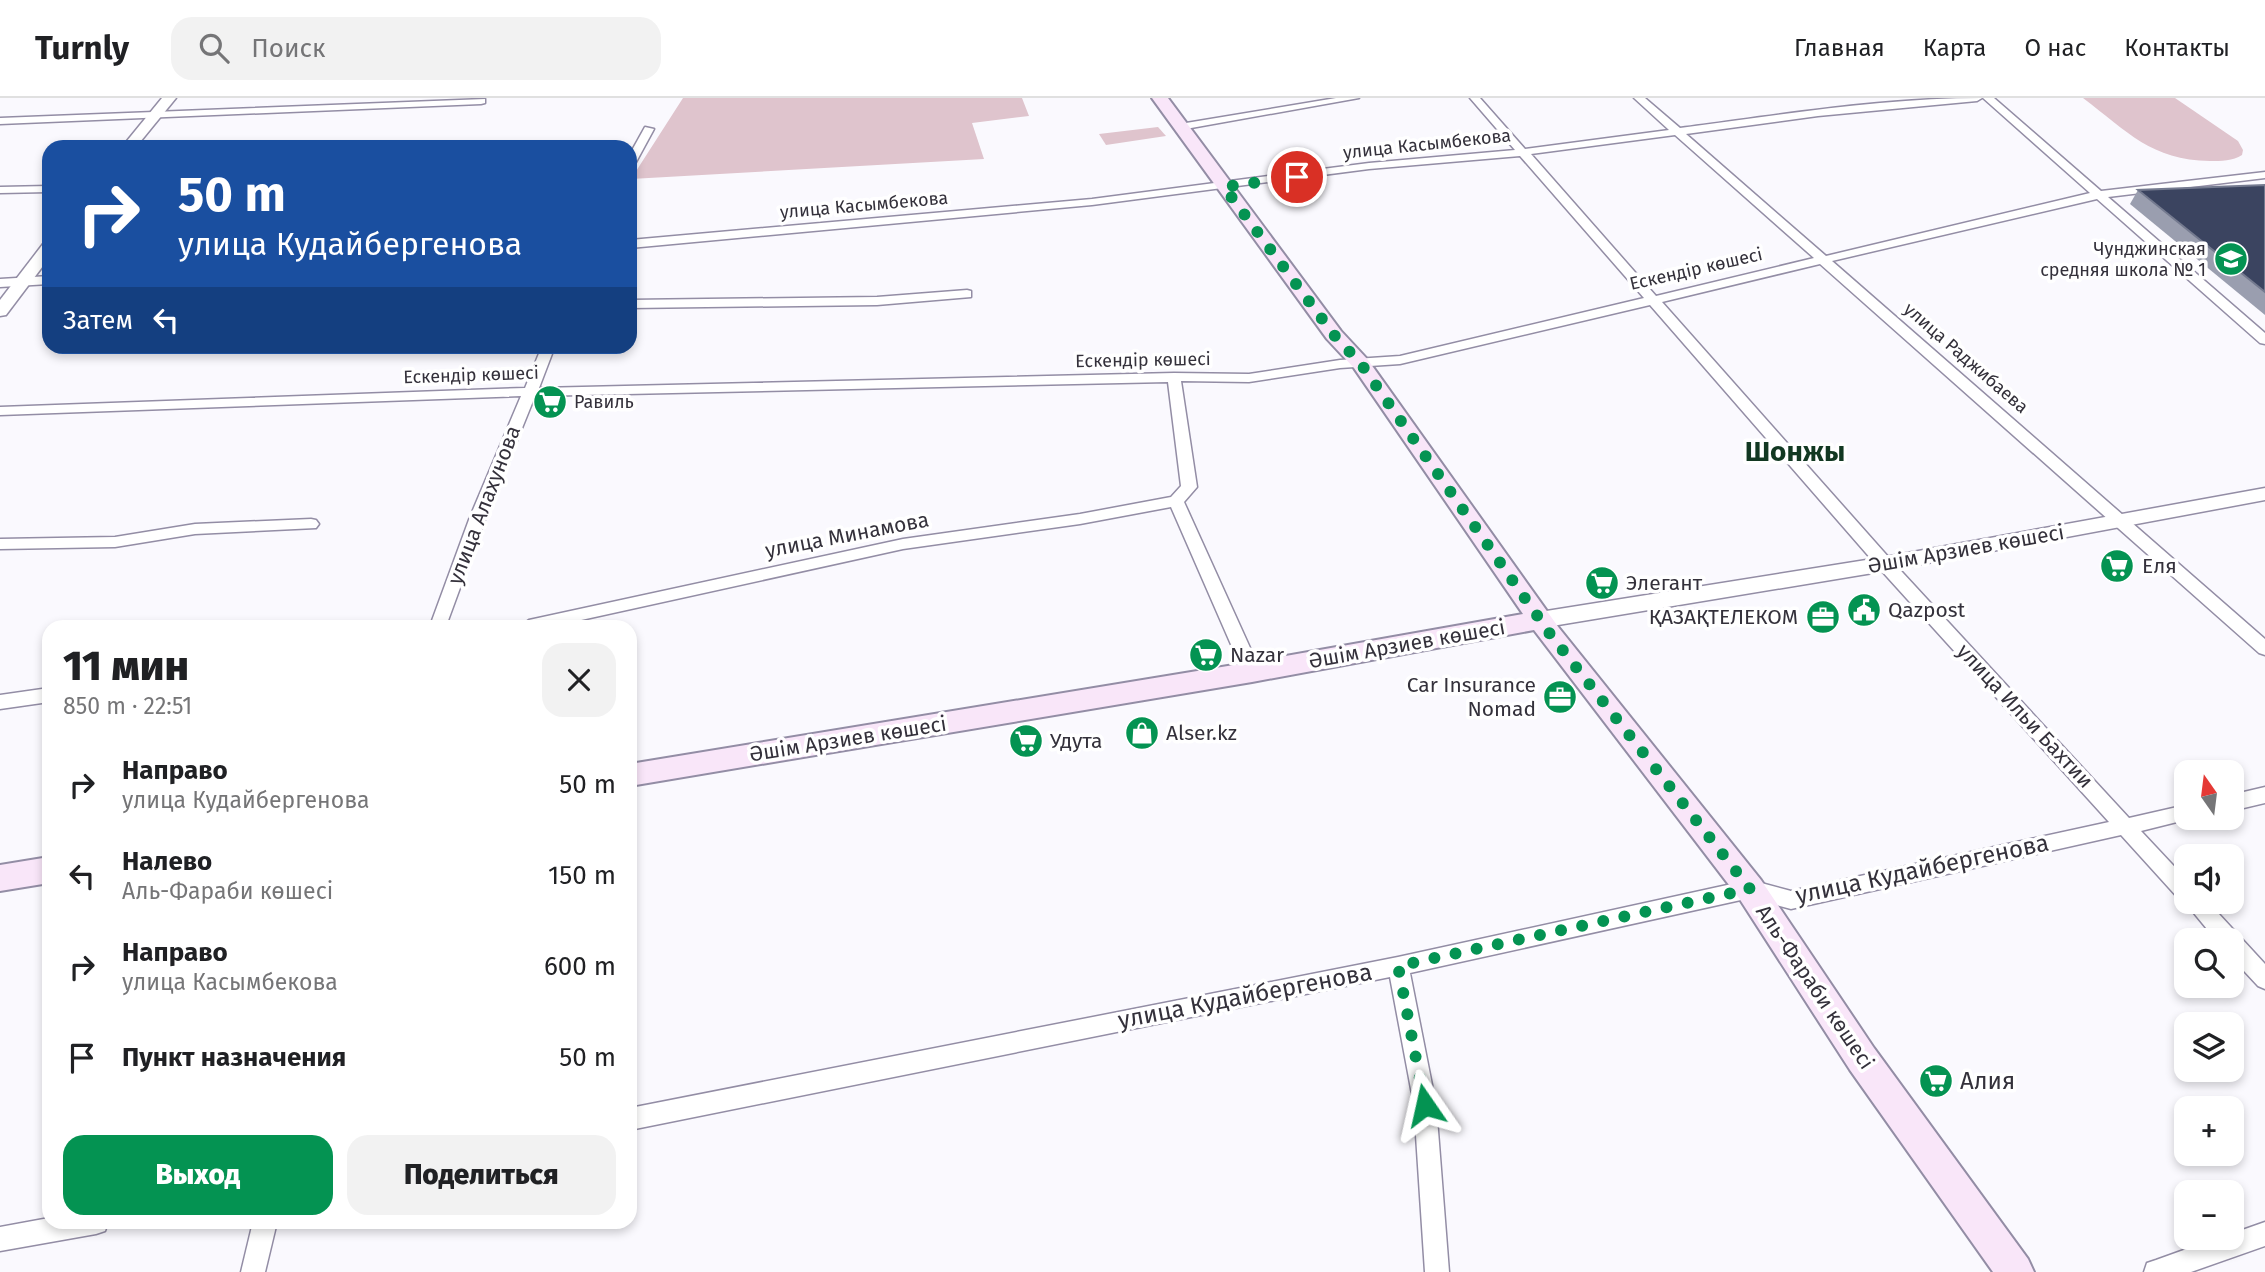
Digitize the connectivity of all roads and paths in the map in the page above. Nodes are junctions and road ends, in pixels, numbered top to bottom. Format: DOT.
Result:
graph roads {
  1 [pos="169,98"];
  2 [pos="1160,98"];
  3 [pos="1354,98"];
  4 [pos="1475,98"];
  5 [pos="1639,98"];
  6 [pos="1977,98"];
  7 [pos="1988,98"];
  8 [pos="481,101"];
  9 [pos="156,113"];
  10 [pos="0,121"];
  11 [pos="1180,127"];
  12 [pos="649,129"];
  13 [pos="1679,131"];
  14 [pos="135,140"];
  15 [pos="637,151"];
  16 [pos="1525,152"];
  17 [pos="2265,175"];
  18 [pos="1224,187"];
  19 [pos="42,189"];
  20 [pos="0,191"];
  21 [pos="2098,195"];
  22 [pos="637,243"];
  23 [pos="42,256"];
  24 [pos="1825,260"];
  25 [pos="42,281"];
  26 [pos="22,282"];
  27 [pos="0,283"];
  28 [pos="967,294"];
  29 [pos="1653,298"];
  30 [pos="637,303"];
  31 [pos="0,311"];
  32 [pos="2265,340"];
  33 [pos="545,354"];
  34 [pos="1361,364"];
  35 [pos="1174,377"];
  36 [pos="529,391"];
  37 [pos="0,411"];
  38 [pos="2265,494"];
  39 [pos="1176,501"];
  40 [pos="2121,521"];
  41 [pos="311,524"];
  42 [pos="0,544"];
  43 [pos="1885,565"];
  44 [pos="440,620"];
  45 [pos="556,620"];
  46 [pos="1540,620"];
  47 [pos="2265,649"];
  48 [pos="1252,672"];
  49 [pos="42,696"];
  50 [pos="0,702"];
  51 [pos="637,774"];
  52 [pos="2265,795"];
  53 [pos="2244,800"];
  54 [pos="2174,816"];
  55 [pos="2125,826"];
  56 [pos="42,871"];
  57 [pos="0,878"];
  58 [pos="2174,880"];
  59 [pos="1750,889"];
  60 [pos="2206,914"];
  61 [pos="2218,928"];
  62 [pos="2244,956"];
  63 [pos="1398,966"];
  64 [pos="2265,979"];
  65 [pos="637,1118"];
  66 [pos="56,1229"];
  67 [pos="263,1229"];
  68 [pos="2265,1234"];
  69 [pos="0,1239"];
  70 [pos="253,1272"];
  71 [pos="1437,1272"];
  72 [pos="2015,1272"];
  73 [pos="2156,1272"];
  1 -- 9 [label="street"];
  2 -- 11 [label="main road, Аль-Фараби көшесі"];
  3 -- 11 [label="street"];
  4 -- 16 [label="street, улица Ильи Бахтии"];
  5 -- 13 [label="street, улица Раджибаева"];
  6 -- 13 [label="street, улица Касымбекова"];
  7 -- 21 [label="street"];
  8 -- 9 [label="street"];
  9 -- 10 [label="street"];
  9 -- 14 [label="street"];
  11 -- 18 [label="main road, Аль-Фараби көшесі"];
  12 -- 15 [label="street"];
  13 -- 16 [label="street, улица Касымбекова"];
  13 -- 24 [label="street, улица Раджибаева"];
  16 -- 18 [label="street, улица Касымбекова"];
  16 -- 29 [label="street, улица Ильи Бахтии"];
  17 -- 21 [label="street, Ескендір көшесі"];
  18 -- 22 [label="street, улица Касымбекова"];
  18 -- 34 [label="main road, Аль-Фараби көшесі"];
  19 -- 20 [label="street"];
  21 -- 24 [label="street, Ескендір көшесі"];
  21 -- 32 [label="street"];
  23 -- 26 [label="street"];
  24 -- 29 [label="street, Ескендір көшесі"];
  24 -- 40 [label="street, улица Раджибаева"];
  25 -- 26 [label="street"];
  26 -- 27 [label="street"];
  26 -- 31 [label="street"];
  28 -- 30 [label="street"];
  29 -- 34 [label="street, Ескендір көшесі"];
  29 -- 43 [label="street, улица Ильи Бахтии"];
  33 -- 36 [label="street, улица Алахунова"];
  34 -- 35 [label="street, Ескендір көшесі"];
  34 -- 46 [label="main road, Аль-Фараби көшесі"];
  35 -- 36 [label="street, Ескендір көшесі"];
  35 -- 39 [label="street"];
  36 -- 37 [label="street, Ескендір көшесі"];
  36 -- 44 [label="street, улица Алахунова"];
  38 -- 40 [label="street, Әшім Арзиев көшесі"];
  39 -- 45 [label="street, улица Минамова"];
  39 -- 48 [label="street"];
  40 -- 43 [label="street, Әшім Арзиев көшесі"];
  40 -- 47 [label="street, улица Раджибаева"];
  41 -- 42 [label="street"];
  43 -- 46 [label="street, Әшім Арзиев көшесі"];
  43 -- 55 [label="street, улица Ильи Бахтии"];
  46 -- 48 [label="main road, Әшім Арзиев көшесі"];
  46 -- 59 [label="main road, Аль-Фараби көшесі"];
  48 -- 51 [label="main road, Әшім Арзиев көшесі"];
  49 -- 50 [label="street"];
  52 -- 53 [label="street"];
  54 -- 55 [label="street, улица Кудайбергенова"];
  55 -- 58 [label="street, улица Ильи Бахтии"];
  55 -- 59 [label="street, улица Кудайбергенова"];
  56 -- 57 [label="main road"];
  59 -- 63 [label="street, улица Кудайбергенова"];
  59 -- 72 [label="main road, Аль-Фараби көшесі"];
  60 -- 61 [label="street"];
  62 -- 64 [label="street"];
  63 -- 65 [label="street, улица Кудайбергенова"];
  63 -- 71 [label="street"];
  66 -- 69 [label="street"];
  67 -- 70 [label="street"];
  68 -- 73 [label="street"];
}
